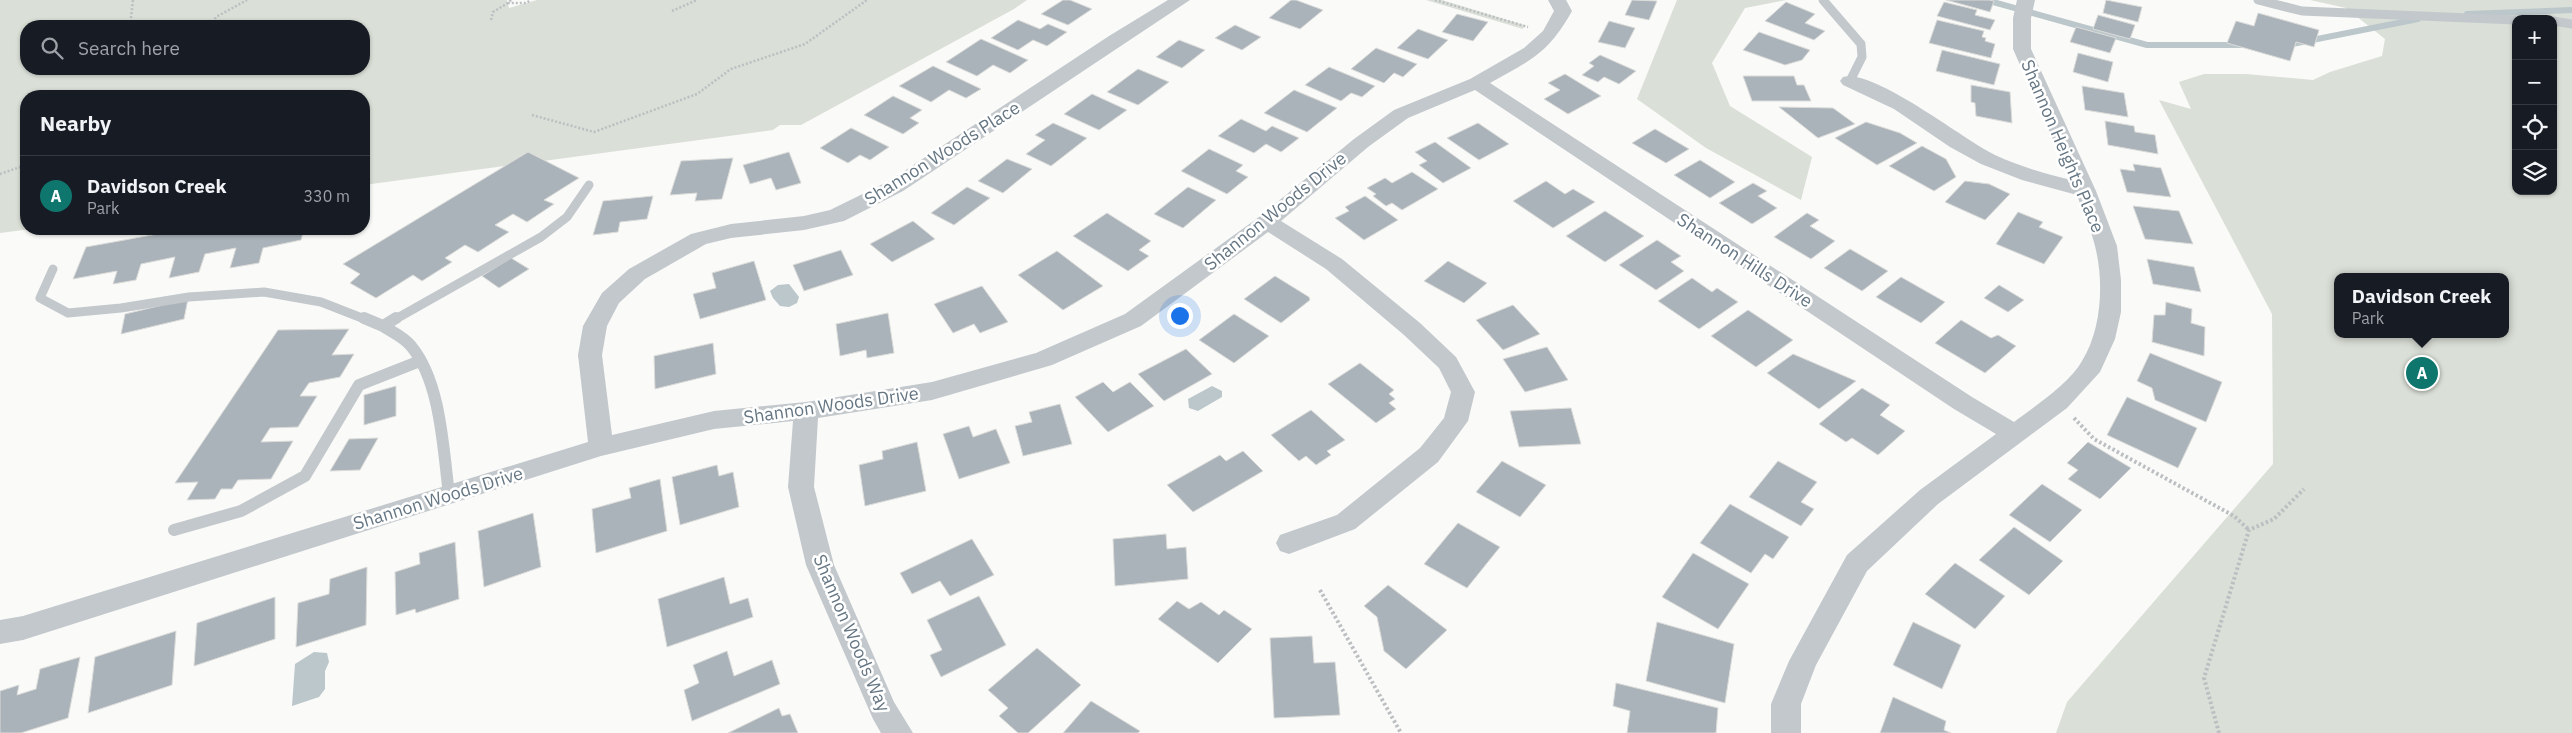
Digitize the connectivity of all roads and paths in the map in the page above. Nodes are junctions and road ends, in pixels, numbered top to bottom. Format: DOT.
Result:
graph roads {
  1 [pos="133,0"];
  2 [pos="248,0"];
  3 [pos="511,0"];
  4 [pos="531,0"];
  5 [pos="697,0"];
  6 [pos="868,0"];
  7 [pos="1181,0"];
  8 [pos="1435,0"];
  9 [pos="1557,0"];
  10 [pos="1823,0"];
  11 [pos="2026,0"];
  12 [pos="2258,0"];
  13 [pos="508,3"];
  14 [pos="672,11"];
  15 [pos="131,20"];
  16 [pos="214,20"];
  17 [pos="491,20"];
  18 [pos="2512,20"];
  19 [pos="2557,22"];
  20 [pos="2572,24"];
  21 [pos="1533,28"];
  22 [pos="1850,81"];
  23 [pos="1477,83"];
  24 [pos="532,116"];
  25 [pos="20,167"];
  26 [pos="0,174"];
  27 [pos="589,185"];
  28 [pos="2086,191"];
  29 [pos="1267,222"];
  30 [pos="53,269"];
  31 [pos="383,326"];
  32 [pos="420,361"];
  33 [pos="2058,402"];
  34 [pos="806,411"];
  35 [pos="2015,434"];
  36 [pos="601,447"];
  37 [pos="2304,489"];
  38 [pos="449,494"];
  39 [pos="174,530"];
  40 [pos="2248,530"];
  41 [pos="1289,543"];
  42 [pos="1320,590"];
  43 [pos="0,632"];
  44 [pos="898,733"];
  45 [pos="1402,733"];
  46 [pos="1786,733"];
  47 [pos="2219,733"];
  1 -- 15 [label="path"];
  2 -- 16 [label="path"];
  3 -- 13 [label="path"];
  4 -- 13 [label="path"];
  5 -- 14 [label="path"];
  6 -- 24 [label="path"];
  7 -- 36 [label="street, Shannon Woods Place"];
  8 -- 21 [label="path"];
  9 -- 23 [label="street, Shannon Woods Drive"];
  10 -- 22 [label="lane"];
  11 -- 28 [label="street, Shannon Heights Place"];
  12 -- 18 [label="lane"];
  13 -- 17 [label="path"];
  19 -- 20 [label="lane"];
  22 -- 28 [label="street"];
  23 -- 29 [label="street, Shannon Woods Drive"];
  23 -- 35 [label="street, Shannon Hills Drive"];
  25 -- 26 [label="path"];
  27 -- 31 [label="lane"];
  28 -- 33 [label="street, Shannon Heights Place"];
  29 -- 34 [label="street, Shannon Woods Drive"];
  29 -- 41 [label="street"];
  30 -- 31 [label="lane"];
  31 -- 32 [label="lane"];
  32 -- 38 [label="lane"];
  32 -- 39 [label="lane"];
  33 -- 35 [label="street, Shannon Heights Place"];
  33 -- 40 [label="path"];
  34 -- 36 [label="street, Shannon Woods Drive"];
  34 -- 44 [label="street, Shannon Woods Way"];
  35 -- 46 [label="street, Shannon Heights Place"];
  36 -- 38 [label="street, Shannon Woods Drive"];
  37 -- 40 [label="path"];
  38 -- 43 [label="street, Shannon Woods Drive"];
  40 -- 47 [label="path"];
  42 -- 45 [label="path"];
}
